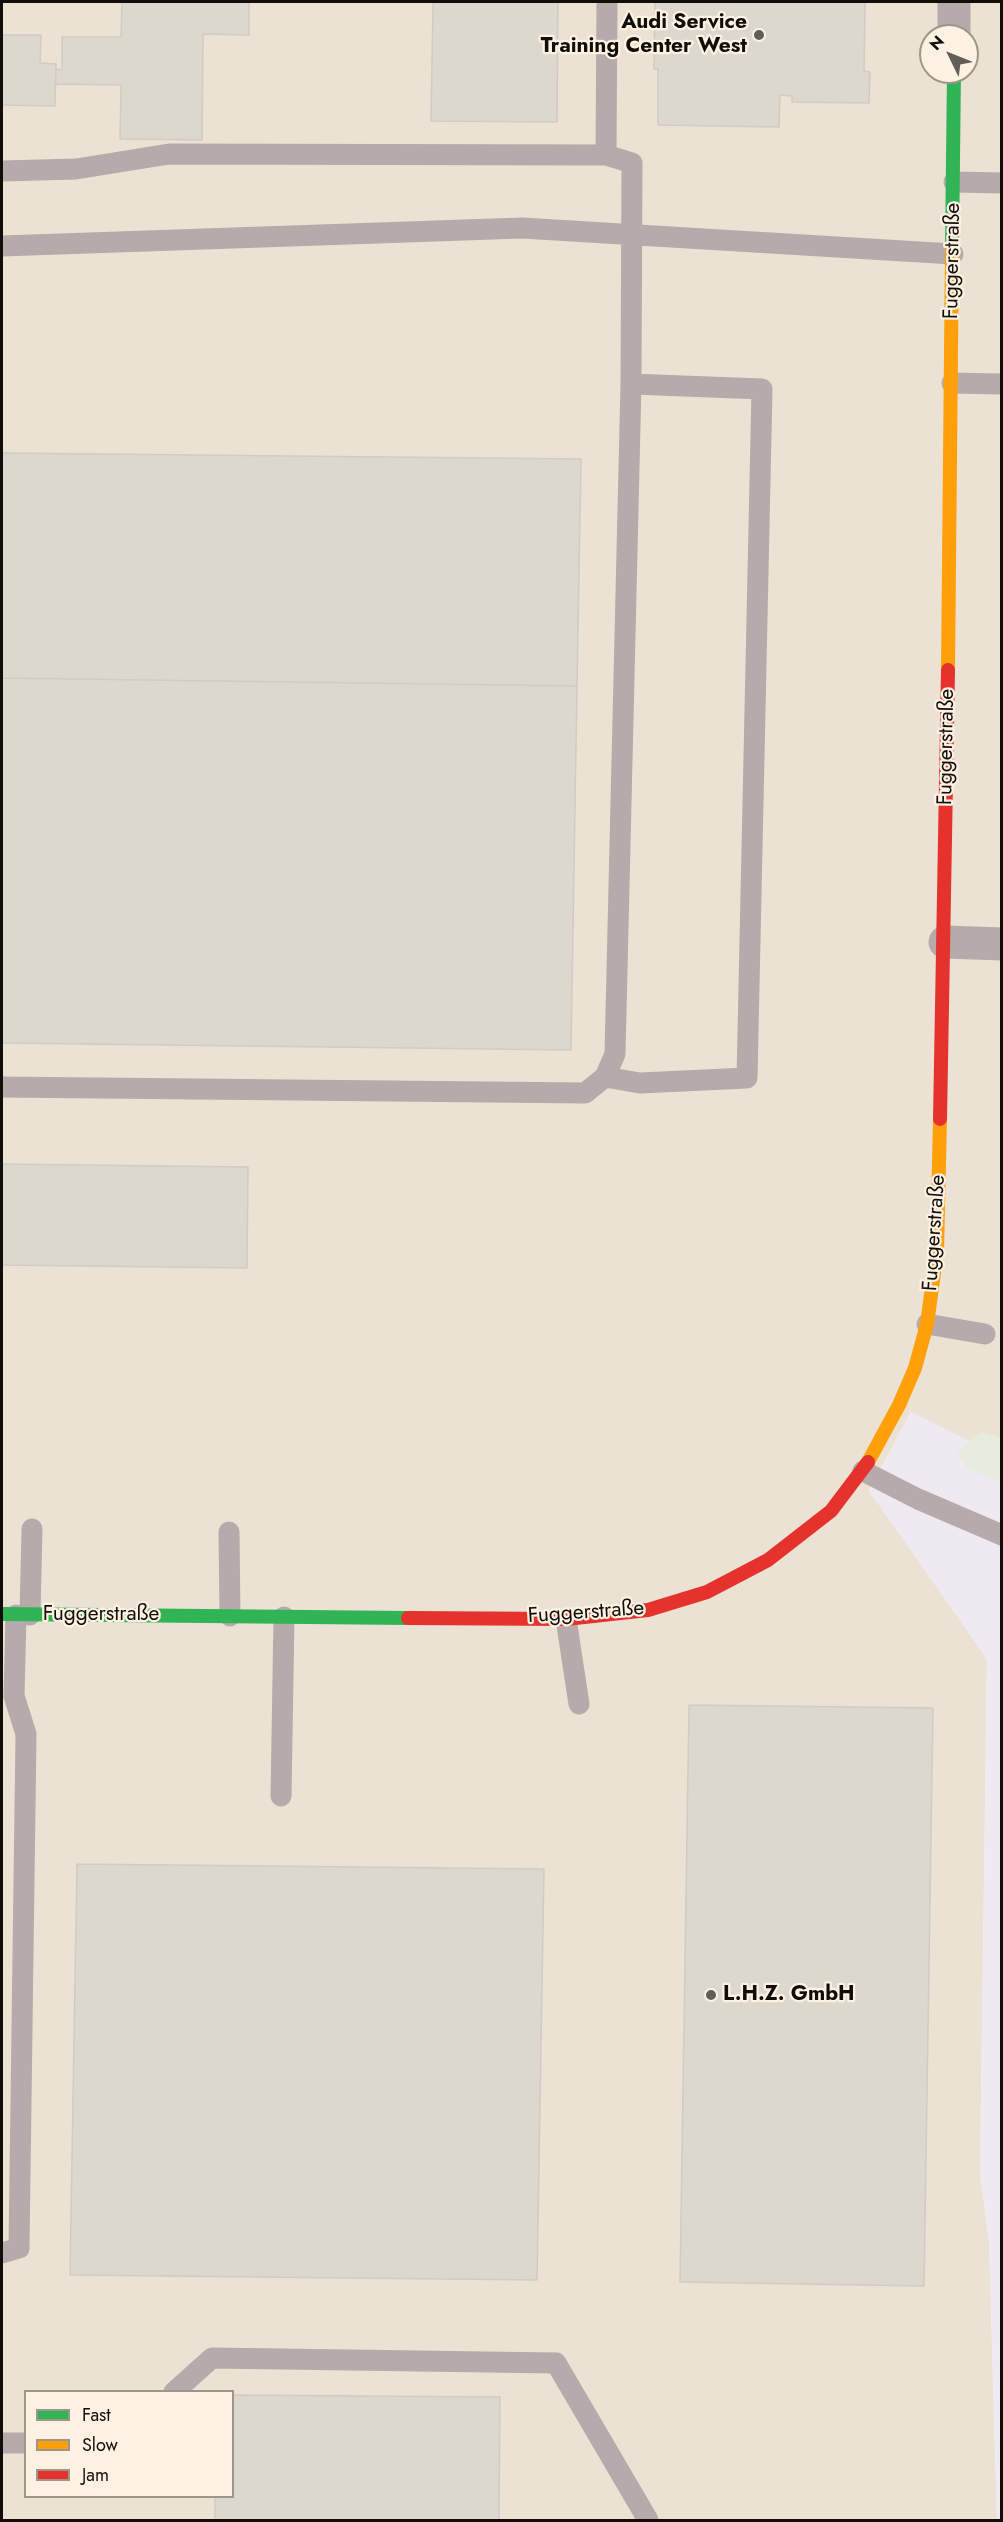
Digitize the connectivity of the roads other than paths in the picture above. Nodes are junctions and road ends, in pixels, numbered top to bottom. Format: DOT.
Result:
graph roads {
  1 [pos="607,2"];
  2 [pos="954,2"];
  3 [pos="954,24"];
  4 [pos="954,84"];
  5 [pos="606,155"];
  6 [pos="2,171"];
  7 [pos="954,182"];
  8 [pos="1002,183"];
  9 [pos="633,236"];
  10 [pos="2,246"];
  11 [pos="953,254"];
  12 [pos="952,383"];
  13 [pos="631,384"];
  14 [pos="1002,384"];
  15 [pos="945,942"];
  16 [pos="1002,944"];
  17 [pos="606,1077"];
  18 [pos="2,1087"];
  19 [pos="927,1324"];
  20 [pos="985,1334"];
  21 [pos="863,1471"];
  22 [pos="32,1529"];
  23 [pos="229,1532"];
  24 [pos="1002,1535"];
  25 [pos="16,1615"];
  26 [pos="230,1616"];
  27 [pos="284,1617"];
  28 [pos="566,1619"];
  29 [pos="579,1704"];
  30 [pos="281,1796"];
  31 [pos="2,2253"];
  32 [pos="175,2390"];
  33 [pos="2,2443"];
  34 [pos="24,2443"];
  35 [pos="648,2520"];
  1 -- 5 [label="lane"];
  2 -- 3 [label="street"];
  4 -- 7 [label="street, Fuggerstraße"];
  5 -- 6 [label="lane"];
  5 -- 9 [label="lane"];
  7 -- 8 [label="lane"];
  7 -- 11 [label="street, Fuggerstraße"];
  9 -- 10 [label="lane"];
  9 -- 11 [label="lane"];
  9 -- 13 [label="lane"];
  11 -- 12 [label="street, Fuggerstraße"];
  12 -- 14 [label="lane"];
  12 -- 15 [label="street, Fuggerstraße"];
  13 -- 17 [label="lane"];
  13 -- 17 [label="lane"];
  15 -- 16 [label="street"];
  15 -- 19 [label="street, Fuggerstraße"];
  17 -- 18 [label="lane"];
  19 -- 20 [label="lane"];
  19 -- 21 [label="street, Fuggerstraße"];
  21 -- 24 [label="lane"];
  21 -- 28 [label="street, Fuggerstraße"];
  22 -- 25 [label="lane"];
  23 -- 26 [label="lane"];
  25 -- 26 [label="street, Fuggerstraße"];
  25 -- 31 [label="lane"];
  26 -- 27 [label="street, Fuggerstraße"];
  27 -- 28 [label="street, Fuggerstraße"];
  27 -- 30 [label="lane"];
  28 -- 29 [label="lane"];
  32 -- 35 [label="lane"];
  33 -- 34 [label="lane"];
}
